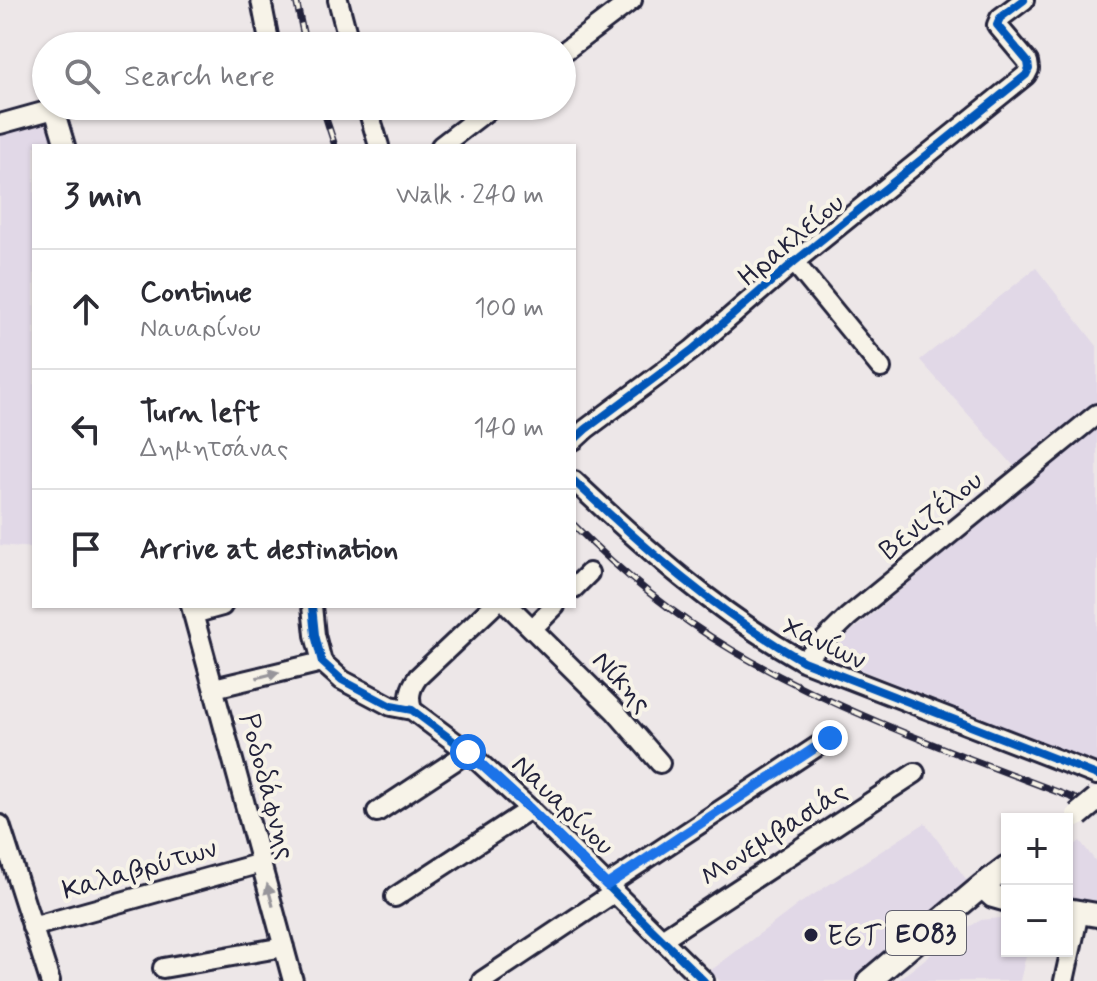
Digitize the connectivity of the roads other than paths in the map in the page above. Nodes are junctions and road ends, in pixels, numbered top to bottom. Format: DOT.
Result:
graph roads {
  1 [pos="261,0"];
  2 [pos="338,0"];
  3 [pos="632,0"];
  4 [pos="1024,0"];
  5 [pos="267,32"];
  6 [pos="346,32"];
  7 [pos="576,42"];
  8 [pos="32,115"];
  9 [pos="57,120"];
  10 [pos="371,120"];
  11 [pos="475,120"];
  12 [pos="0,124"];
  13 [pos="64,144"];
  14 [pos="378,144"];
  15 [pos="444,144"];
  16 [pos="794,262"];
  17 [pos="881,368"];
  18 [pos="1097,414"];
  19 [pos="576,438"];
  20 [pos="576,483"];
  21 [pos="589,573"];
  22 [pos="576,586"];
  23 [pos="312,608"];
  24 [pos="491,608"];
  25 [pos="511,608"];
  26 [pos="553,608"];
  27 [pos="192,610"];
  28 [pos="533,628"];
  29 [pos="803,661"];
  30 [pos="322,662"];
  31 [pos="214,688"];
  32 [pos="412,710"];
  33 [pos="830,738"];
  34 [pos="468,752"];
  35 [pos="660,763"];
  36 [pos="915,773"];
  37 [pos="1097,775"];
  38 [pos="1097,799"];
  39 [pos="530,809"];
  40 [pos="377,812"];
  41 [pos="1073,818"];
  42 [pos="0,825"];
  43 [pos="261,863"];
  44 [pos="1001,872"];
  45 [pos="982,886"];
  46 [pos="611,888"];
  47 [pos="395,897"];
  48 [pos="1001,898"];
  49 [pos="1081,912"];
  50 [pos="32,927"];
  51 [pos="662,939"];
  52 [pos="284,947"];
  53 [pos="163,968"];
  54 [pos="50,981"];
  55 [pos="293,981"];
  56 [pos="482,981"];
  57 [pos="704,981"];
  58 [pos="869,981"];
  59 [pos="1064,981"];
  1 -- 5 [label="street"];
  2 -- 6 [label="street"];
  3 -- 7 [label="street"];
  4 -- 16 [label="street, Ηρακλείου"];
  8 -- 12 [label="street"];
  9 -- 13 [label="street"];
  10 -- 14 [label="street"];
  11 -- 15 [label="street"];
  16 -- 17 [label="street"];
  16 -- 19 [label="street, Ηρακλείου"];
  18 -- 29 [label="street, Βενιζέλου"];
  20 -- 29 [label="street, Χανίων"];
  21 -- 22 [label="street"];
  23 -- 30 [label="street"];
  24 -- 32 [label="street"];
  25 -- 28 [label="street, Νίκης"];
  26 -- 28 [label="street"];
  27 -- 31 [label="street, Ροδοδάφνης"];
  28 -- 35 [label="street, Νίκης"];
  29 -- 37 [label="street, Χανίων"];
  31 -- 30 [label="street, one-way"];
  30 -- 32 [label="street"];
  31 -- 43 [label="street, Ροδοδάφνης"];
  32 -- 34 [label="street, Ναυαρίνου"];
  33 -- 46 [label="street"];
  34 -- 39 [label="street, Ναυαρίνου"];
  34 -- 40 [label="street"];
  36 -- 51 [label="street, Μονεμβασιάς"];
  38 -- 41 [label="main road, bridge"];
  39 -- 46 [label="street, Ναυαρίνου"];
  39 -- 47 [label="street"];
  42 -- 50 [label="street"];
  43 -- 50 [label="street, Καλαβρύτων"];
  52 -- 43 [label="street, Ροδοδάφνης, one-way"];
  44 -- 45 [label="main road"];
  45 -- 48 [label="main road, ΕΟ83"];
  45 -- 58 [label="main road, ΕΟ83"];
  46 -- 51 [label="street, Ναυαρίνου"];
  46 -- 56 [label="street"];
  49 -- 59 [label="street"];
  50 -- 54 [label="street"];
  51 -- 57 [label="street, Ναυαρίνου"];
  52 -- 53 [label="street"];
  52 -- 55 [label="street, Ροδοδάφνης"];
}
